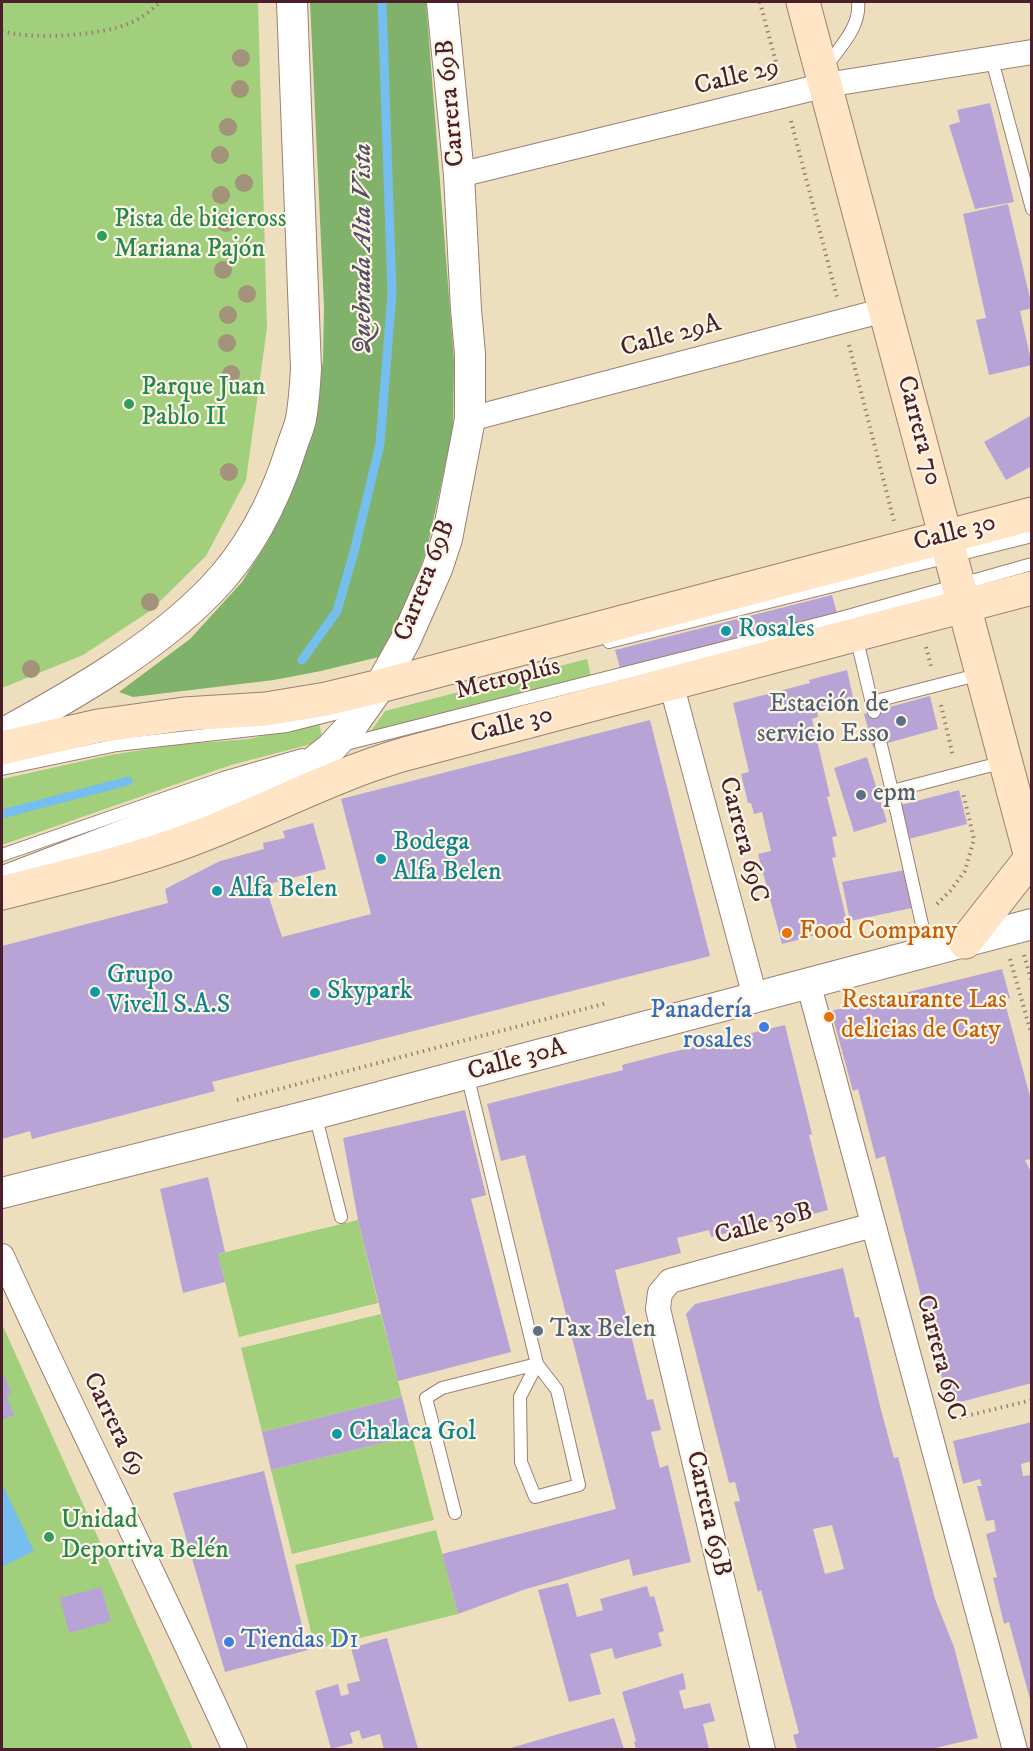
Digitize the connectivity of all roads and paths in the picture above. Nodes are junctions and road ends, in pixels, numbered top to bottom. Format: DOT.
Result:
graph roads {
  1 [pos="160,2"];
  2 [pos="292,2"];
  3 [pos="442,2"];
  4 [pos="760,2"];
  5 [pos="803,2"];
  6 [pos="858,2"];
  7 [pos="2,31"];
  8 [pos="1032,52"];
  9 [pos="992,60"];
  10 [pos="824,79"];
  11 [pos="784,96"];
  12 [pos="459,175"];
  13 [pos="1032,209"];
  14 [pos="885,310"];
  15 [pos="470,419"];
  16 [pos="1032,514"];
  17 [pos="1032,536"];
  18 [pos="1032,564"];
  19 [pos="955,571"];
  20 [pos="1032,588"];
  21 [pos="856,634"];
  22 [pos="925,645"];
  23 [pos="592,647"];
  24 [pos="982,674"];
  25 [pos="936,686"];
  26 [pos="378,698"];
  27 [pos="675,698"];
  28 [pos="2,734"];
  29 [pos="881,745"];
  30 [pos="2,748"];
  31 [pos="331,748"];
  32 [pos="1005,762"];
  33 [pos="2,769"];
  34 [pos="958,774"];
  35 [pos="892,791"];
  36 [pos="2,855"];
  37 [pos="1031,860"];
  38 [pos="2,882"];
  39 [pos="2,893"];
  40 [pos="933,908"];
  41 [pos="1032,924"];
  42 [pos="1003,932"];
  43 [pos="965,942"];
  44 [pos="928,952"];
  45 [pos="808,982"];
  46 [pos="754,997"];
  47 [pos="1032,1036"];
  48 [pos="467,1074"];
  49 [pos="315,1114"];
  50 [pos="2,1192"];
  51 [pos="341,1217"];
  52 [pos="873,1225"];
  53 [pos="2,1256"];
  54 [pos="670,1281"];
  55 [pos="537,1364"];
  56 [pos="1032,1400"];
  57 [pos="927,1426"];
  58 [pos="455,1513"];
  59 [pos="235,1749"];
  60 [pos="763,1749"];
  61 [pos="1015,1749"];
  1 -- 7 [label="path"];
  2 -- 28 [label="street"];
  3 -- 12 [label="street, Carrera 69B"];
  4 -- 11 [label="path"];
  5 -- 10 [label="main road, Carrera 70"];
  6 -- 10 [label="lane"];
  8 -- 9 [label="street, Calle 29"];
  9 -- 10 [label="street, Calle 29"];
  9 -- 13 [label="lane"];
  10 -- 11 [label="street, Calle 29"];
  10 -- 14 [label="main road, Carrera 70"];
  11 -- 12 [label="street, Calle 29"];
  12 -- 15 [label="street, Carrera 69B"];
  14 -- 15 [label="street, Calle 29A"];
  14 -- 19 [label="main road, Carrera 70"];
  15 -- 26 [label="street, Carrera 69B"];
  16 -- 19 [label="main road, Calle 30"];
  17 -- 19 [label="lane, Metroplús"];
  18 -- 19 [label="lane, Metroplús"];
  19 -- 20 [label="main road, Calle 30"];
  19 -- 21 [label="main road, Calle 30"];
  19 -- 23 [label="lane, Metroplús"];
  19 -- 24 [label="main road, Carrera 70"];
  19 -- 26 [label="main road, Calle 30"];
  19 -- 31 [label="lane, Metroplús"];
  21 -- 25 [label="lane"];
  21 -- 39 [label="main road, Calle 30"];
  22 -- 25 [label="path"];
  24 -- 25 [label="lane"];
  24 -- 32 [label="main road, Carrera 70"];
  25 -- 34 [label="path"];
  26 -- 30 [label="main road, Calle 30"];
  26 -- 31 [label="street, Carrera 69B"];
  26 -- 33 [label="lane"];
  27 -- 46 [label="street, Carrera 69C"];
  29 -- 35 [label="lane"];
  31 -- 36 [label="lane, Metroplús"];
  31 -- 38 [label="street, Carrera 69B"];
  32 -- 34 [label="lane"];
  32 -- 37 [label="main road, Carrera 70"];
  34 -- 35 [label="lane"];
  34 -- 40 [label="path"];
  35 -- 44 [label="lane"];
  37 -- 43 [label="main road"];
  41 -- 42 [label="street, Calle 30A"];
  42 -- 43 [label="street, Calle 30A"];
  42 -- 47 [label="path"];
  43 -- 44 [label="street, Calle 30A"];
  44 -- 45 [label="street, Calle 30A"];
  45 -- 46 [label="street, Calle 30A"];
  45 -- 52 [label="street, Carrera 69C"];
  46 -- 48 [label="street, Calle 30A"];
  48 -- 49 [label="street, Calle 30A"];
  48 -- 55 [label="lane"];
  49 -- 50 [label="street, Calle 30A"];
  49 -- 51 [label="lane"];
  52 -- 54 [label="street, Calle 30B"];
  52 -- 57 [label="street, Carrera 69C"];
  53 -- 59 [label="street, Carrera 69"];
  54 -- 60 [label="street, Carrera 69B"];
  55 -- 55 [label="lane"];
  55 -- 58 [label="lane"];
  56 -- 57 [label="path"];
  57 -- 61 [label="street, Carrera 69C"];
}
